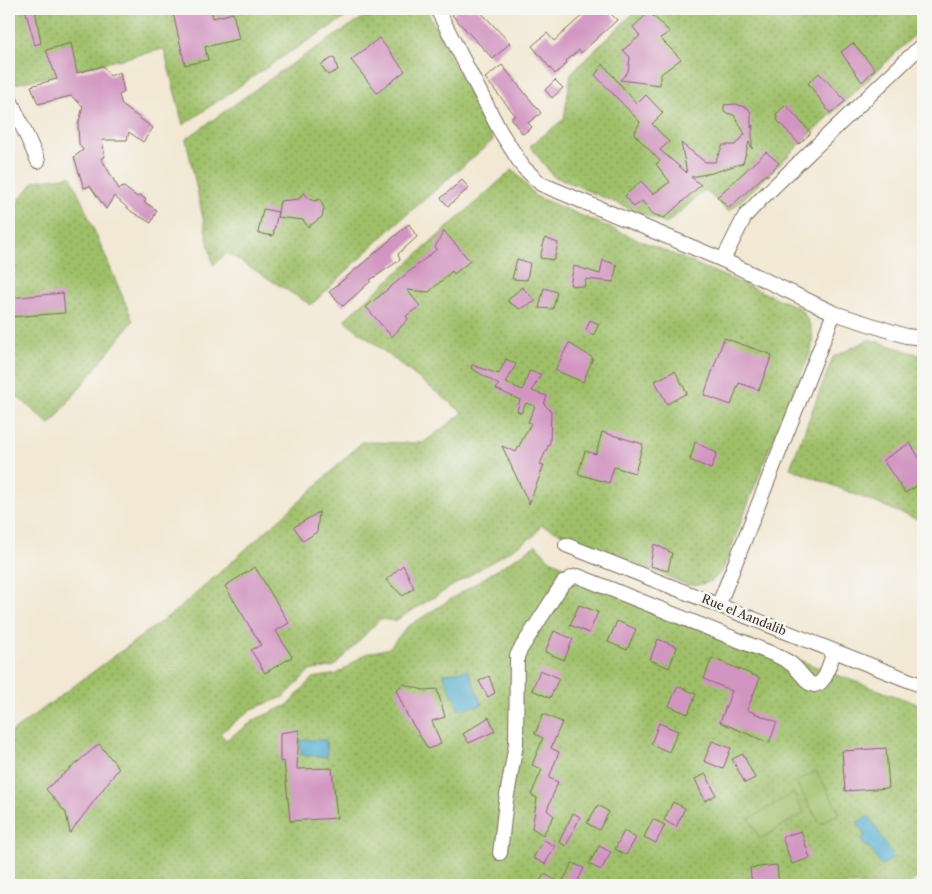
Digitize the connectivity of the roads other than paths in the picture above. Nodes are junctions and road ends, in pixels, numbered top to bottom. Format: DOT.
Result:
graph roads {
  1 [pos="437,9"];
  2 [pos="923,44"];
  3 [pos="9,97"];
  4 [pos="38,161"];
  5 [pos="723,260"];
  6 [pos="834,313"];
  7 [pos="923,338"];
  8 [pos="566,545"];
  9 [pos="719,604"];
  10 [pos="834,652"];
  11 [pos="923,686"];
  12 [pos="500,853"];
  1 -- 5 [label="street"];
  2 -- 5 [label="street"];
  3 -- 4 [label="street"];
  5 -- 6 [label="street"];
  6 -- 7 [label="street"];
  6 -- 9 [label="street"];
  8 -- 9 [label="street, Rue el Aandalib"];
  9 -- 10 [label="street, Rue el Aandalib"];
  10 -- 11 [label="street, Rue el Aandalib"];
  10 -- 12 [label="street"];
}
